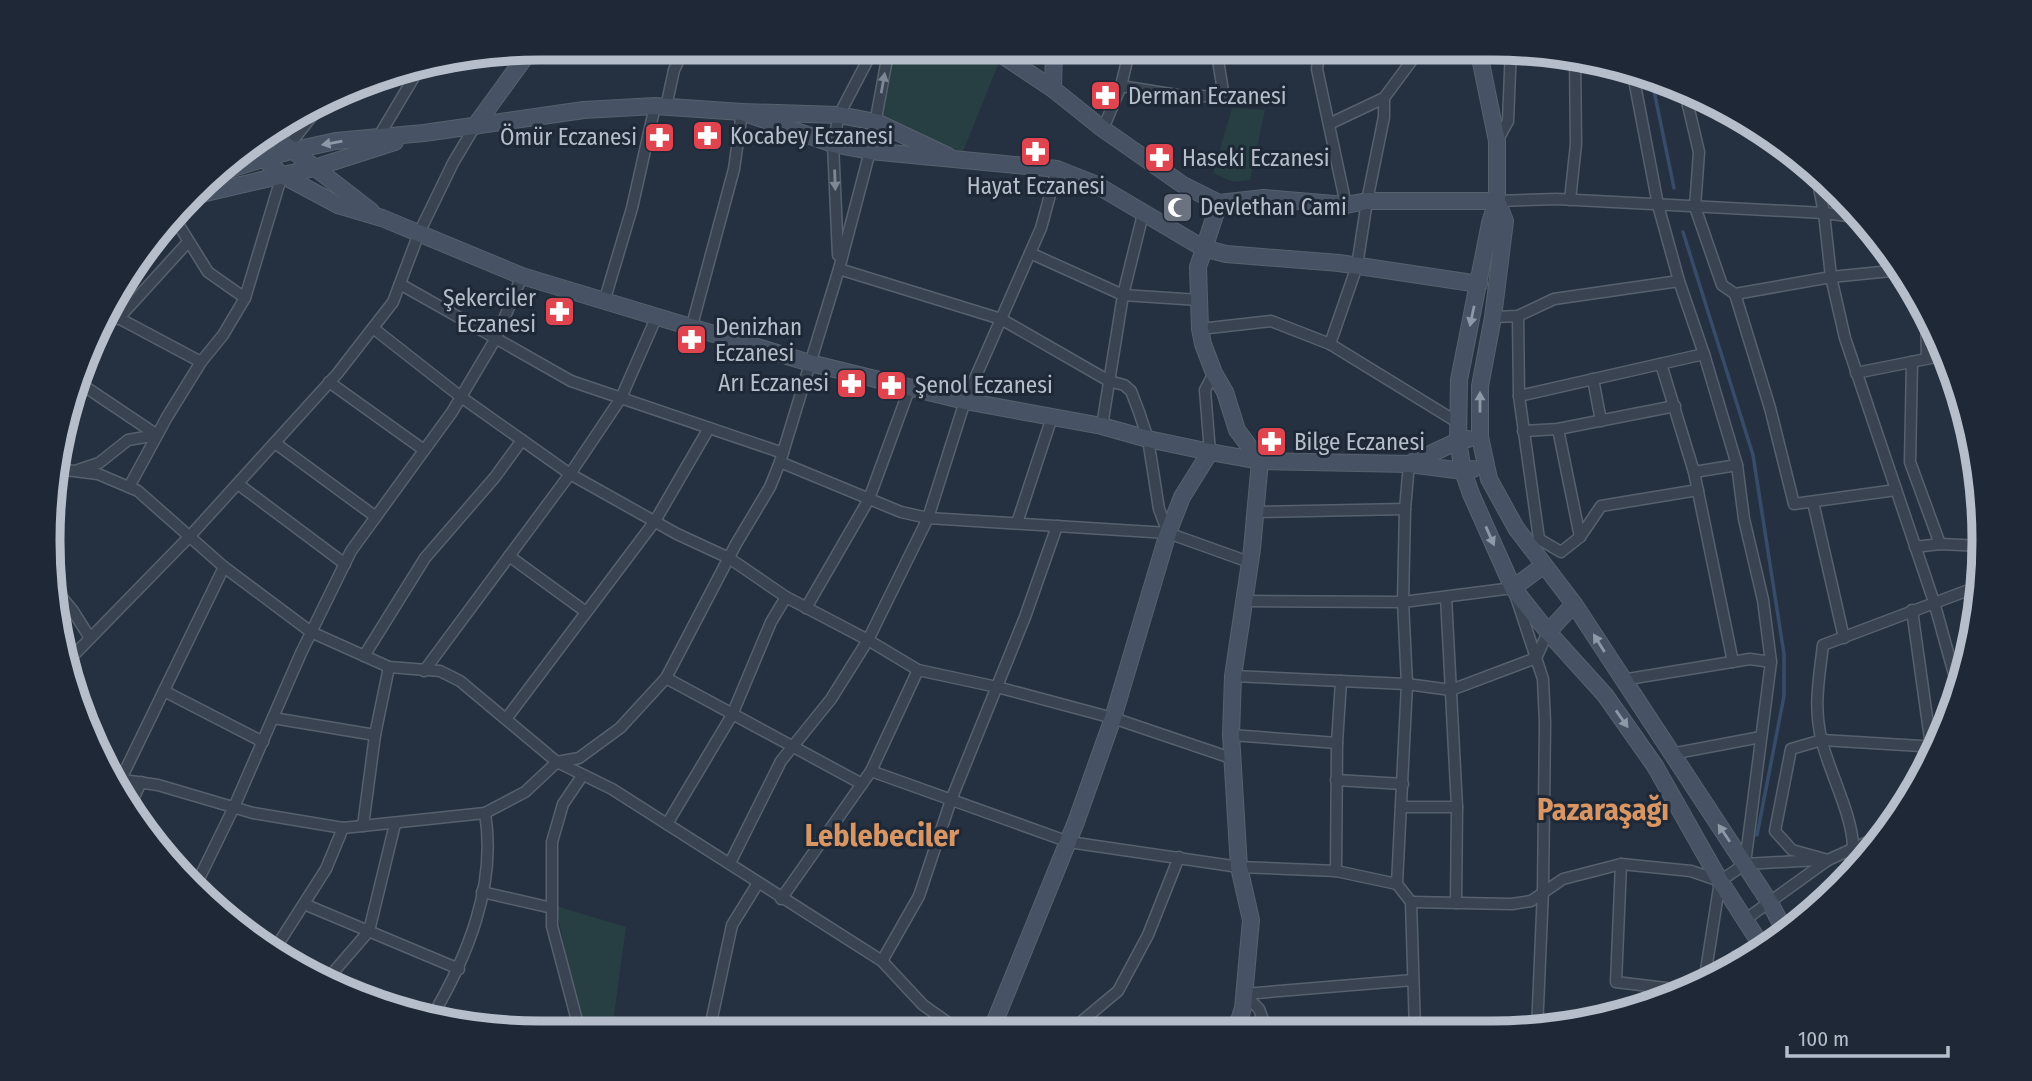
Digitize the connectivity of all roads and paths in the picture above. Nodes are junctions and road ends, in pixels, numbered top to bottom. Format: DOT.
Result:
graph roads {
  1 [pos="679,60"];
  2 [pos="868,60"];
  3 [pos="887,60"];
  4 [pos="1010,60"];
  5 [pos="1054,60"];
  6 [pos="1127,60"];
  7 [pos="1218,60"];
  8 [pos="1318,60"];
  9 [pos="1412,60"];
  10 [pos="1480,60"];
  11 [pos="523,61"];
  12 [pos="1511,61"];
  13 [pos="1575,67"];
  14 [pos="414,77"];
  15 [pos="1634,82"];
  16 [pos="1121,86"];
  17 [pos="1053,89"];
  18 [pos="1384,98"];
  19 [pos="1687,101"];
  20 [pos="1695,105"];
  21 [pos="1688,106"];
  22 [pos="660,107"];
  23 [pos="742,112"];
  24 [pos="839,115"];
  25 [pos="311,118"];
  26 [pos="876,122"];
  27 [pos="1329,124"];
  28 [pos="475,126"];
  29 [pos="1103,129"];
  30 [pos="424,133"];
  31 [pos="378,137"];
  32 [pos="276,139"];
  33 [pos="1497,141"];
  34 [pos="833,144"];
  35 [pos="288,149"];
  36 [pos="259,151"];
  37 [pos="368,151"];
  38 [pos="870,151"];
  39 [pos="265,160"];
  40 [pos="959,161"];
  41 [pos="238,167"];
  42 [pos="314,168"];
  43 [pos="1057,169"];
  44 [pos="282,175"];
  45 [pos="1819,188"];
  46 [pos="208,192"];
  47 [pos="1570,200"];
  48 [pos="1367,201"];
  49 [pos="1497,201"];
  50 [pos="1219,204"];
  51 [pos="1346,205"];
  52 [pos="1658,205"];
  53 [pos="1695,207"];
  54 [pos="1824,213"];
  55 [pos="1143,214"];
  56 [pos="1846,216"];
  57 [pos="382,218"];
  58 [pos="178,224"];
  59 [pos="419,233"];
  60 [pos="188,242"];
  61 [pos="1203,248"];
  62 [pos="1030,253"];
  63 [pos="1357,265"];
  64 [pos="839,269"];
  65 [pos="1890,271"];
  66 [pos="522,276"];
  67 [pos="1831,277"];
  68 [pos="1679,281"];
  69 [pos="400,284"];
  70 [pos="1479,284"];
  71 [pos="1735,294"];
  72 [pos="1123,295"];
  73 [pos="245,298"];
  74 [pos="1199,299"];
  75 [pos="604,302"];
  76 [pos="117,313"];
  77 [pos="1518,316"];
  78 [pos="115,317"];
  79 [pos="1493,317"];
  80 [pos="656,318"];
  81 [pos="1001,319"];
  82 [pos="373,328"];
  83 [pos="691,329"];
  84 [pos="1200,329"];
  85 [pos="1927,336"];
  86 [pos="496,338"];
  87 [pos="1330,344"];
  88 [pos="1704,354"];
  89 [pos="1936,357"];
  90 [pos="1927,358"];
  91 [pos="201,362"];
  92 [pos="1912,362"];
  93 [pos="810,363"];
  94 [pos="1661,364"];
  95 [pos="1214,373"];
  96 [pos="1856,373"];
  97 [pos="1593,379"];
  98 [pos="1110,381"];
  99 [pos="329,382"];
  100 [pos="85,387"];
  101 [pos="910,387"];
  102 [pos="1520,396"];
  103 [pos="461,397"];
  104 [pos="621,398"];
  105 [pos="965,401"];
  106 [pos="1675,406"];
  107 [pos="1052,417"];
  108 [pos="1601,421"];
  109 [pos="1457,422"];
  110 [pos="1102,426"];
  111 [pos="709,428"];
  112 [pos="1559,429"];
  113 [pos="1523,431"];
  114 [pos="157,435"];
  115 [pos="1480,437"];
  116 [pos="1148,439"];
  117 [pos="522,440"];
  118 [pos="1458,441"];
  119 [pos="275,443"];
  120 [pos="424,450"];
  121 [pos="1210,453"];
  122 [pos="782,457"];
  123 [pos="1260,461"];
  124 [pos="1910,462"];
  125 [pos="1409,464"];
  126 [pos="1737,465"];
  127 [pos="1887,465"];
  128 [pos="1486,467"];
  129 [pos="65,470"];
  130 [pos="76,471"];
  131 [pos="1463,471"];
  132 [pos="1694,471"];
  133 [pos="570,474"];
  134 [pos="238,484"];
  135 [pos="129,487"];
  136 [pos="1698,490"];
  137 [pos="1896,490"];
  138 [pos="869,499"];
  139 [pos="1814,502"];
  140 [pos="1405,509"];
  141 [pos="1254,512"];
  142 [pos="376,517"];
  143 [pos="928,518"];
  144 [pos="655,521"];
  145 [pos="1017,523"];
  146 [pos="1057,526"];
  147 [pos="1168,533"];
  148 [pos="190,536"];
  149 [pos="1580,537"];
  150 [pos="1940,544"];
  151 [pos="1972,545"];
  152 [pos="1915,547"];
  153 [pos="509,556"];
  154 [pos="729,558"];
  155 [pos="1249,562"];
  156 [pos="345,564"];
  157 [pos="1544,565"];
  158 [pos="224,567"];
  159 [pos="1513,588"];
  160 [pos="1969,589"];
  161 [pos="786,597"];
  162 [pos="1446,597"];
  163 [pos="64,600"];
  164 [pos="1243,601"];
  165 [pos="1403,602"];
  166 [pos="1934,602"];
  167 [pos="1574,604"];
  168 [pos="806,608"];
  169 [pos="1912,610"];
  170 [pos="586,612"];
  171 [pos="312,632"];
  172 [pos="1548,632"];
  173 [pos="90,638"];
  174 [pos="1843,638"];
  175 [pos="868,640"];
  176 [pos="74,655"];
  177 [pos="364,656"];
  178 [pos="1536,658"];
  179 [pos="1732,662"];
  180 [pos="1771,662"];
  181 [pos="389,667"];
  182 [pos="918,670"];
  183 [pos="424,671"];
  184 [pos="1954,673"];
  185 [pos="1233,676"];
  186 [pos="666,678"];
  187 [pos="1622,680"];
  188 [pos="1341,681"];
  189 [pos="1407,684"];
  190 [pos="997,687"];
  191 [pos="164,691"];
  192 [pos="1451,691"];
  193 [pos="732,715"];
  194 [pos="273,718"];
  195 [pos="1113,718"];
  196 [pos="506,719"];
  197 [pos="1933,732"];
  198 [pos="375,735"];
  199 [pos="1231,735"];
  200 [pos="1761,737"];
  201 [pos="1822,740"];
  202 [pos="263,742"];
  203 [pos="1336,743"];
  204 [pos="1926,746"];
  205 [pos="792,747"];
  206 [pos="1671,754"];
  207 [pos="1231,758"];
  208 [pos="557,762"];
  209 [pos="871,771"];
  210 [pos="120,774"];
  211 [pos="582,776"];
  212 [pos="123,780"];
  213 [pos="1336,780"];
  214 [pos="141,782"];
  215 [pos="862,783"];
  216 [pos="1403,784"];
  217 [pos="134,797"];
  218 [pos="951,800"];
  219 [pos="234,807"];
  220 [pos="1402,807"];
  221 [pos="1457,807"];
  222 [pos="485,813"];
  223 [pos="395,824"];
  224 [pos="667,824"];
  225 [pos="363,826"];
  226 [pos="343,828"];
  227 [pos="1069,842"];
  228 [pos="1865,843"];
  229 [pos="1853,848"];
  230 [pos="1179,857"];
  231 [pos="1828,860"];
  232 [pos="730,863"];
  233 [pos="1849,863"];
  234 [pos="1621,864"];
  235 [pos="1745,864"];
  236 [pos="1239,867"];
  237 [pos="1336,871"];
  238 [pos="199,880"];
  239 [pos="1720,881"];
  240 [pos="758,883"];
  241 [pos="1397,884"];
  242 [pos="1543,891"];
  243 [pos="482,892"];
  244 [pos="780,899"];
  245 [pos="1411,902"];
  246 [pos="1456,903"];
  247 [pos="1770,903"];
  248 [pos="304,904"];
  249 [pos="552,908"];
  250 [pos="1746,919"];
  251 [pos="1781,924"];
  252 [pos="369,931"];
  253 [pos="1757,941"];
  254 [pos="279,943"];
  255 [pos="881,961"];
  256 [pos="459,968"];
  257 [pos="1706,971"];
  258 [pos="332,974"];
  259 [pos="1413,980"];
  260 [pos="1667,988"];
  261 [pos="1244,994"];
  262 [pos="436,1009"];
  263 [pos="1537,1019"];
  264 [pos="577,1021"];
  265 [pos="711,1021"];
  266 [pos="946,1021"];
  267 [pos="995,1021"];
  268 [pos="1082,1021"];
  269 [pos="1238,1021"];
  270 [pos="1264,1021"];
  271 [pos="1415,1021"];
  1 -- 22 [label="street"];
  2 -- 24 [label="street"];
  26 -- 3 [label="street, one-way"];
  4 -- 17 [label="main road"];
  5 -- 17 [label="main road"];
  6 -- 16 [label="street"];
  7 -- 16 [label="street"];
  8 -- 27 [label="street"];
  9 -- 18 [label="street"];
  10 -- 33 [label="main road"];
  11 -- 28 [label="main road"];
  12 -- 33 [label="street"];
  13 -- 47 [label="street"];
  14 -- 31 [label="street"];
  15 -- 52 [label="street"];
  16 -- 29 [label="street"];
  17 -- 29 [label="main road"];
  18 -- 27 [label="street"];
  18 -- 48 [label="street"];
  19 -- 21 [label="street"];
  20 -- 21 [label="street"];
  21 -- 53 [label="street"];
  22 -- 23 [label="main road"];
  22 -- 28 [label="main road"];
  22 -- 75 [label="street"];
  23 -- 24 [label="main road"];
  23 -- 34 [label="main road"];
  23 -- 83 [label="street"];
  24 -- 26 [label="main road"];
  24 -- 34 [label="street"];
  25 -- 35 [label="street"];
  26 -- 38 [label="street"];
  26 -- 40 [label="main road"];
  27 -- 51 [label="street"];
  28 -- 30 [label="main road"];
  28 -- 59 [label="street"];
  29 -- 50 [label="main road"];
  30 -- 31 [label="main road"];
  30 -- 37 [label="main road"];
  31 -- 35 [label="main road, one-way"];
  31 -- 37 [label="street"];
  32 -- 35 [label="main road"];
  33 -- 49 [label="main road"];
  34 -- 38 [label="main road"];
  34 -- 64 [label="street, one-way"];
  35 -- 39 [label="main road"];
  35 -- 42 [label="main road"];
  36 -- 39 [label="main road"];
  37 -- 42 [label="main road"];
  38 -- 40 [label="main road"];
  38 -- 64 [label="street"];
  39 -- 41 [label="main road"];
  39 -- 44 [label="main road"];
  40 -- 43 [label="main road"];
  42 -- 44 [label="main road"];
  42 -- 57 [label="main road"];
  43 -- 55 [label="main road"];
  43 -- 62 [label="street"];
  44 -- 46 [label="main road"];
  44 -- 57 [label="main road"];
  44 -- 73 [label="street"];
  45 -- 54 [label="street"];
  47 -- 49 [label="street"];
  47 -- 52 [label="street"];
  48 -- 49 [label="main road"];
  48 -- 51 [label="main road"];
  48 -- 63 [label="street"];
  49 -- 70 [label="main road"];
  49 -- 79 [label="main road"];
  50 -- 51 [label="main road"];
  50 -- 61 [label="main road"];
  52 -- 53 [label="street"];
  52 -- 68 [label="street"];
  53 -- 54 [label="street"];
  53 -- 71 [label="street"];
  54 -- 56 [label="street"];
  54 -- 67 [label="street"];
  55 -- 61 [label="main road"];
  55 -- 72 [label="street"];
  57 -- 59 [label="main road"];
  58 -- 60 [label="street"];
  59 -- 66 [label="main road"];
  59 -- 69 [label="street"];
  60 -- 73 [label="street"];
  60 -- 76 [label="street"];
  61 -- 63 [label="main road"];
  61 -- 74 [label="main road"];
  62 -- 72 [label="street"];
  62 -- 81 [label="street"];
  63 -- 70 [label="main road"];
  63 -- 87 [label="street"];
  64 -- 81 [label="street"];
  64 -- 93 [label="street"];
  65 -- 67 [label="street"];
  66 -- 75 [label="main road"];
  66 -- 86 [label="street"];
  67 -- 71 [label="street"];
  67 -- 96 [label="street"];
  68 -- 77 [label="street"];
  68 -- 88 [label="street"];
  69 -- 82 [label="street"];
  69 -- 86 [label="street"];
  70 -- 109 [label="main road, one-way"];
  71 -- 139 [label="street"];
  72 -- 74 [label="street"];
  72 -- 98 [label="street"];
  73 -- 91 [label="street"];
  74 -- 84 [label="main road"];
  75 -- 80 [label="main road"];
  77 -- 79 [label="street"];
  77 -- 102 [label="street"];
  78 -- 91 [label="street"];
  115 -- 79 [label="main road, one-way"];
  80 -- 83 [label="main road"];
  80 -- 104 [label="street"];
  81 -- 98 [label="street"];
  81 -- 105 [label="street"];
  82 -- 99 [label="street"];
  82 -- 103 [label="street"];
  83 -- 93 [label="main road"];
  84 -- 87 [label="street"];
  84 -- 95 [label="main road"];
  85 -- 90 [label="street"];
  86 -- 103 [label="street"];
  86 -- 104 [label="street"];
  87 -- 109 [label="street"];
  88 -- 94 [label="street"];
  88 -- 126 [label="street"];
  89 -- 90 [label="street"];
  90 -- 92 [label="street"];
  91 -- 114 [label="street"];
  92 -- 96 [label="street"];
  92 -- 124 [label="street"];
  93 -- 101 [label="main road"];
  93 -- 122 [label="street"];
  94 -- 97 [label="street"];
  94 -- 106 [label="street"];
  95 -- 121 [label="street"];
  95 -- 123 [label="main road"];
  96 -- 127 [label="street"];
  97 -- 102 [label="street"];
  97 -- 108 [label="street"];
  98 -- 110 [label="street"];
  98 -- 116 [label="street"];
  99 -- 119 [label="street"];
  99 -- 120 [label="street"];
  100 -- 114 [label="street"];
  101 -- 105 [label="main road"];
  101 -- 138 [label="street"];
  102 -- 113 [label="street"];
  103 -- 117 [label="street"];
  103 -- 120 [label="street"];
  104 -- 111 [label="street"];
  104 -- 133 [label="street"];
  105 -- 107 [label="main road"];
  105 -- 143 [label="street"];
  106 -- 108 [label="street"];
  106 -- 132 [label="street"];
  107 -- 110 [label="main road"];
  107 -- 145 [label="street"];
  108 -- 112 [label="street"];
  109 -- 118 [label="main road"];
  110 -- 116 [label="main road"];
  111 -- 122 [label="street"];
  111 -- 144 [label="street"];
  112 -- 113 [label="street"];
  112 -- 149 [label="street"];
  113 -- 149 [label="street"];
  114 -- 130 [label="street"];
  114 -- 135 [label="street"];
  115 -- 118 [label="main road"];
  115 -- 128 [label="main road"];
  116 -- 121 [label="main road"];
  116 -- 147 [label="street"];
  117 -- 133 [label="street"];
  117 -- 177 [label="street"];
  118 -- 125 [label="main road"];
  118 -- 131 [label="main road"];
  119 -- 134 [label="street"];
  119 -- 142 [label="street"];
  120 -- 142 [label="street"];
  121 -- 123 [label="main road"];
  121 -- 147 [label="main road"];
  122 -- 138 [label="street"];
  122 -- 154 [label="street"];
  123 -- 125 [label="main road"];
  123 -- 141 [label="main road"];
  124 -- 127 [label="street"];
  124 -- 150 [label="street"];
  125 -- 131 [label="main road"];
  125 -- 140 [label="street"];
  126 -- 132 [label="street"];
  126 -- 180 [label="street"];
  127 -- 137 [label="street"];
  128 -- 131 [label="main road"];
  128 -- 157 [label="main road"];
  129 -- 130 [label="street"];
  130 -- 135 [label="street"];
  131 -- 159 [label="main road, one-way"];
  132 -- 136 [label="street"];
  133 -- 144 [label="street"];
  133 -- 153 [label="street"];
  134 -- 148 [label="street"];
  134 -- 156 [label="street"];
  135 -- 148 [label="street"];
  136 -- 149 [label="street"];
  136 -- 179 [label="street"];
  137 -- 139 [label="street"];
  137 -- 152 [label="street"];
  138 -- 143 [label="street"];
  138 -- 168 [label="street"];
  139 -- 174 [label="street"];
  140 -- 141 [label="street"];
  140 -- 165 [label="street"];
  141 -- 155 [label="main road"];
  142 -- 156 [label="street"];
  143 -- 145 [label="street"];
  143 -- 175 [label="street"];
  144 -- 154 [label="street"];
  144 -- 170 [label="street"];
  145 -- 146 [label="street"];
  146 -- 147 [label="street"];
  146 -- 190 [label="street"];
  147 -- 155 [label="street"];
  147 -- 195 [label="main road"];
  148 -- 158 [label="street"];
  148 -- 173 [label="street"];
  150 -- 151 [label="street"];
  150 -- 152 [label="street"];
  152 -- 166 [label="street"];
  153 -- 170 [label="street"];
  153 -- 183 [label="street"];
  154 -- 161 [label="street"];
  154 -- 186 [label="street"];
  155 -- 164 [label="main road"];
  156 -- 171 [label="street"];
  157 -- 159 [label="main road"];
  157 -- 167 [label="main road"];
  158 -- 171 [label="street"];
  158 -- 191 [label="street"];
  159 -- 162 [label="street"];
  159 -- 172 [label="main road"];
  159 -- 178 [label="street"];
  160 -- 166 [label="street"];
  161 -- 168 [label="street"];
  161 -- 193 [label="street"];
  162 -- 165 [label="street"];
  162 -- 192 [label="street"];
  163 -- 173 [label="street"];
  164 -- 165 [label="street"];
  164 -- 185 [label="main road"];
  165 -- 189 [label="street"];
  166 -- 169 [label="street"];
  166 -- 184 [label="street"];
  167 -- 172 [label="main road"];
  187 -- 167 [label="main road, one-way"];
  168 -- 175 [label="street"];
  169 -- 174 [label="street"];
  169 -- 197 [label="street"];
  170 -- 196 [label="street"];
  171 -- 177 [label="street"];
  171 -- 194 [label="street"];
  172 -- 178 [label="street"];
  172 -- 239 [label="main road, one-way"];
  173 -- 176 [label="street"];
  174 -- 201 [label="street"];
  175 -- 182 [label="street"];
  175 -- 205 [label="street"];
  177 -- 181 [label="street"];
  178 -- 192 [label="street"];
  178 -- 242 [label="street"];
  179 -- 180 [label="street"];
  179 -- 187 [label="street"];
  180 -- 200 [label="street"];
  181 -- 183 [label="street"];
  181 -- 198 [label="street"];
  182 -- 190 [label="street"];
  182 -- 209 [label="street"];
  183 -- 196 [label="street"];
  185 -- 188 [label="street"];
  185 -- 199 [label="main road"];
  186 -- 193 [label="street"];
  186 -- 208 [label="street"];
  187 -- 206 [label="main road"];
  188 -- 189 [label="street"];
  188 -- 203 [label="street"];
  189 -- 192 [label="street"];
  189 -- 216 [label="street"];
  190 -- 195 [label="street"];
  190 -- 218 [label="street"];
  191 -- 202 [label="street"];
  191 -- 210 [label="street"];
  192 -- 221 [label="street"];
  193 -- 205 [label="street"];
  193 -- 224 [label="street"];
  194 -- 198 [label="street"];
  194 -- 202 [label="street"];
  195 -- 207 [label="street"];
  195 -- 227 [label="main road"];
  196 -- 208 [label="street"];
  198 -- 225 [label="street"];
  199 -- 203 [label="street"];
  199 -- 207 [label="main road"];
  200 -- 206 [label="street"];
  200 -- 235 [label="street"];
  201 -- 204 [label="street"];
  201 -- 229 [label="street"];
  201 -- 231 [label="street"];
  202 -- 219 [label="street"];
  203 -- 213 [label="street"];
  205 -- 215 [label="street"];
  205 -- 232 [label="street"];
  235 -- 206 [label="main road, one-way"];
  207 -- 236 [label="main road"];
  208 -- 211 [label="street"];
  208 -- 222 [label="street"];
  209 -- 215 [label="street"];
  209 -- 218 [label="street"];
  211 -- 224 [label="street"];
  211 -- 249 [label="street"];
  212 -- 214 [label="street"];
  213 -- 216 [label="street"];
  213 -- 237 [label="street"];
  214 -- 217 [label="street"];
  214 -- 219 [label="street"];
  215 -- 244 [label="street"];
  216 -- 220 [label="street"];
  218 -- 227 [label="street"];
  218 -- 255 [label="street"];
  219 -- 226 [label="street"];
  219 -- 238 [label="street"];
  220 -- 221 [label="street"];
  220 -- 241 [label="street"];
  221 -- 246 [label="street"];
  222 -- 223 [label="street"];
  222 -- 243 [label="street"];
  223 -- 225 [label="street"];
  223 -- 252 [label="street"];
  224 -- 232 [label="street"];
  225 -- 226 [label="street"];
  226 -- 248 [label="street"];
  227 -- 230 [label="street"];
  227 -- 267 [label="main road"];
  228 -- 229 [label="street"];
  229 -- 231 [label="street"];
  229 -- 233 [label="street"];
  230 -- 236 [label="street"];
  230 -- 268 [label="street"];
  231 -- 235 [label="street"];
  231 -- 247 [label="street"];
  232 -- 240 [label="street"];
  234 -- 239 [label="street"];
  234 -- 242 [label="street"];
  234 -- 260 [label="street"];
  235 -- 239 [label="street"];
  235 -- 247 [label="main road"];
  236 -- 237 [label="street"];
  236 -- 261 [label="main road"];
  237 -- 241 [label="street"];
  239 -- 250 [label="main road"];
  239 -- 257 [label="street"];
  240 -- 244 [label="street"];
  240 -- 265 [label="street"];
  241 -- 245 [label="street"];
  242 -- 246 [label="street"];
  242 -- 263 [label="street"];
  243 -- 249 [label="street"];
  243 -- 256 [label="street"];
  244 -- 255 [label="street"];
  245 -- 246 [label="street"];
  245 -- 259 [label="street"];
  247 -- 250 [label="street"];
  247 -- 251 [label="main road"];
  248 -- 252 [label="street"];
  248 -- 254 [label="street"];
  249 -- 264 [label="street"];
  250 -- 253 [label="main road"];
  252 -- 256 [label="street"];
  252 -- 258 [label="street"];
  255 -- 266 [label="street"];
  256 -- 262 [label="street"];
  259 -- 261 [label="street"];
  259 -- 271 [label="street"];
  261 -- 269 [label="main road"];
  261 -- 270 [label="street"];
}
